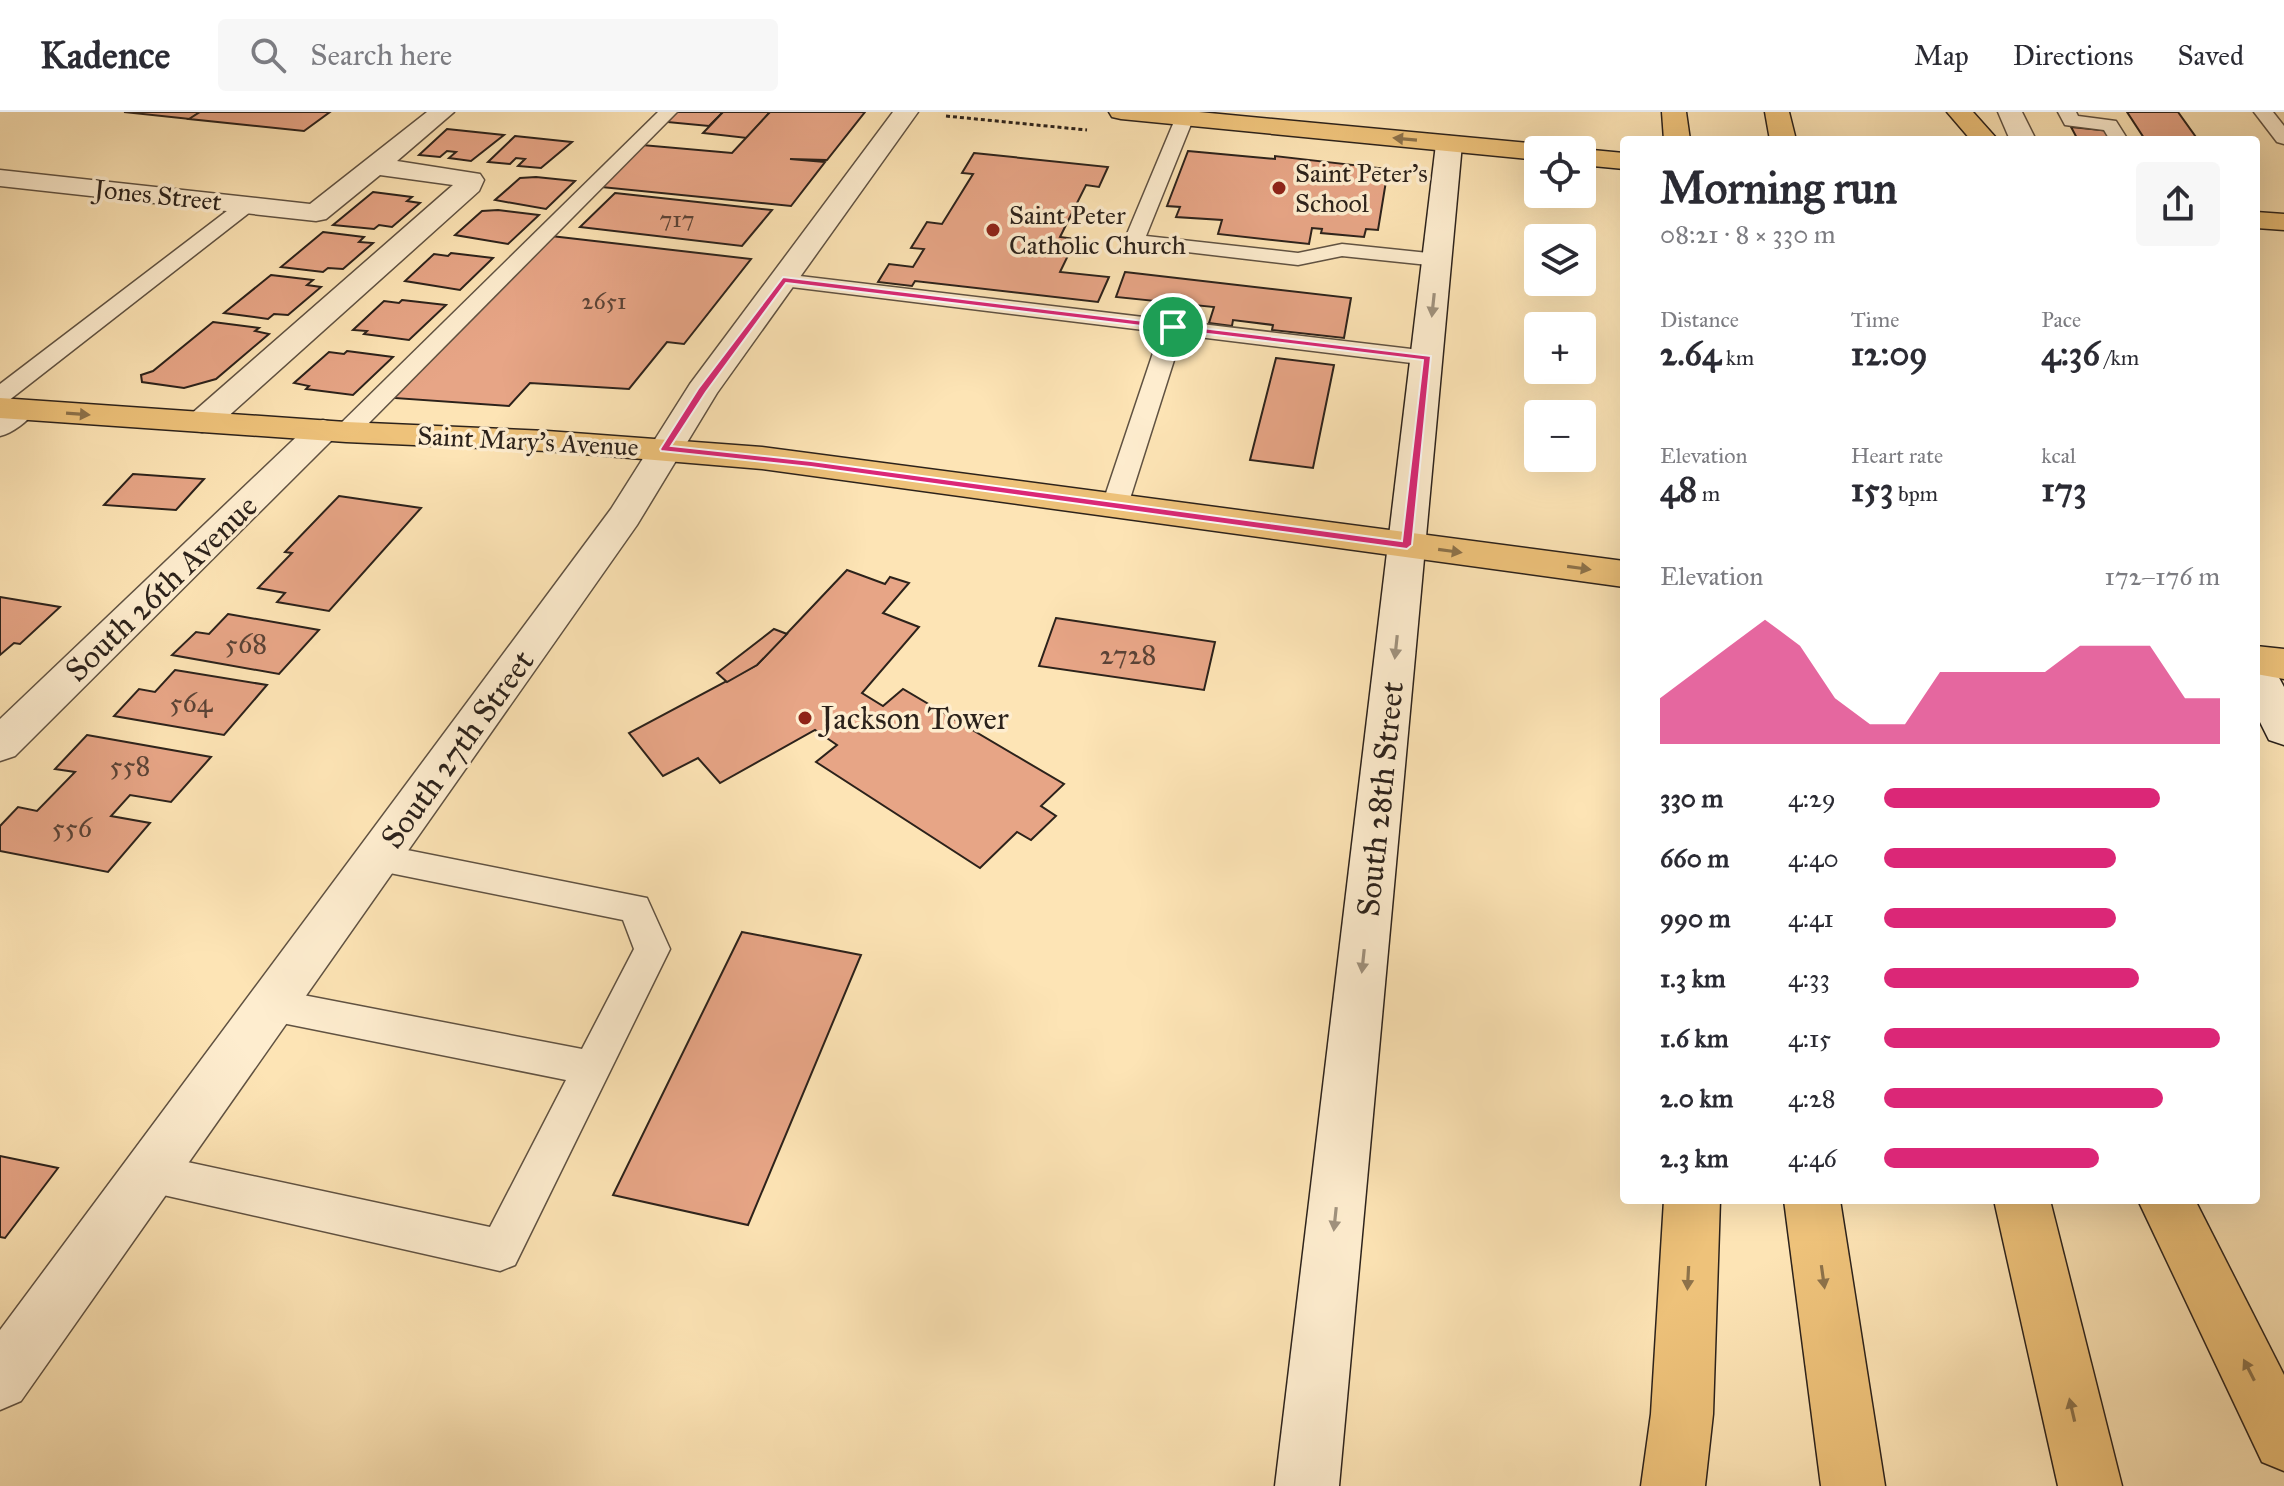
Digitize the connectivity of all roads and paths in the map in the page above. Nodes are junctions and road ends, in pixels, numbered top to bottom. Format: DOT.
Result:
graph roads {
  1 [pos="442,112"];
  2 [pos="668,112"];
  3 [pos="906,112"];
  4 [pos="1121,112"];
  5 [pos="1674,112"];
  6 [pos="1777,112"];
  7 [pos="1959,112"];
  8 [pos="2010,112"];
  9 [pos="1186,115"];
  10 [pos="2069,116"];
  11 [pos="2272,116"];
  12 [pos="1450,133"];
  13 [pos="1677,136"];
  14 [pos="1782,136"];
  15 [pos="1981,136"];
  16 [pos="2021,136"];
  17 [pos="2080,136"];
  18 [pos="2117,136"];
  19 [pos="2284,138"];
  20 [pos="1524,149"];
  21 [pos="1596,158"];
  22 [pos="1620,161"];
  23 [pos="374,166"];
  24 [pos="0,178"];
  25 [pos="247,205"];
  26 [pos="2260,220"];
  27 [pos="2284,222"];
  28 [pos="1438,260"];
  29 [pos="783,280"];
  30 [pos="1173,327"];
  31 [pos="1428,358"];
  32 [pos="6,411"];
  33 [pos="202,422"];
  34 [pos="335,431"];
  35 [pos="665,449"];
  36 [pos="1115,505"];
  37 [pos="1407,545"];
  38 [pos="1620,573"];
  39 [pos="2260,661"];
  40 [pos="2284,664"];
  41 [pos="2260,679"];
  42 [pos="2284,729"];
  43 [pos="0,745"];
  44 [pos="377,858"];
  45 [pos="272,1005"];
  46 [pos="592,1068"];
  47 [pos="150,1173"];
  48 [pos="1692,1204"];
  49 [pos="1813,1204"];
  50 [pos="2023,1204"];
  51 [pos="2168,1204"];
  52 [pos="0,1380"];
  53 [pos="2284,1440"];
  54 [pos="1307,1486"];
  55 [pos="1673,1486"];
  56 [pos="1853,1486"];
  57 [pos="2090,1486"];
  1 -- 23 [label="street"];
  2 -- 34 [label="lane"];
  3 -- 29 [label="street, South 27th Street"];
  4 -- 9 [label="main road"];
  5 -- 13 [label="main road"];
  6 -- 14 [label="main road"];
  7 -- 15 [label="main road"];
  8 -- 16 [label="street"];
  12 -- 9 [label="main road, one-way"];
  9 -- 28 [label="lane"];
  10 -- 17 [label="lane"];
  10 -- 18 [label="lane"];
  11 -- 19 [label="lane"];
  12 -- 20 [label="main road"];
  12 -- 28 [label="street, South 28th Street"];
  21 -- 22 [label="main road"];
  23 -- 25 [label="street, Jones Street"];
  23 -- 33 [label="street"];
  24 -- 25 [label="street, Jones Street"];
  25 -- 32 [label="lane"];
  26 -- 27 [label="main road"];
  28 -- 31 [label="street, South 28th Street, one-way"];
  29 -- 30 [label="lane"];
  29 -- 35 [label="street, South 27th Street"];
  30 -- 31 [label="lane"];
  30 -- 36 [label="lane"];
  31 -- 37 [label="street, South 28th Street"];
  32 -- 33 [label="main road, Saint Mary's Avenue, one-way"];
  33 -- 34 [label="main road, Saint Mary's Avenue"];
  34 -- 35 [label="main road, Saint Mary's Avenue"];
  34 -- 43 [label="street, South 26th Avenue"];
  35 -- 36 [label="main road, Saint Mary's Avenue"];
  35 -- 44 [label="street, South 27th Street"];
  36 -- 37 [label="main road, Saint Mary's Avenue"];
  37 -- 38 [label="main road, Saint Mary's Avenue, one-way"];
  37 -- 54 [label="street, South 28th Street, one-way"];
  39 -- 40 [label="main road"];
  41 -- 42 [label="street"];
  44 -- 45 [label="street, South 27th Street"];
  44 -- 46 [label="lane"];
  45 -- 46 [label="lane"];
  45 -- 47 [label="street, South 27th Street"];
  46 -- 47 [label="lane"];
  47 -- 52 [label="street, South 27th Street"];
  48 -- 55 [label="main road, one-way"];
  49 -- 56 [label="main road, one-way"];
  57 -- 50 [label="main road, one-way"];
  53 -- 51 [label="main road, one-way"];
}
